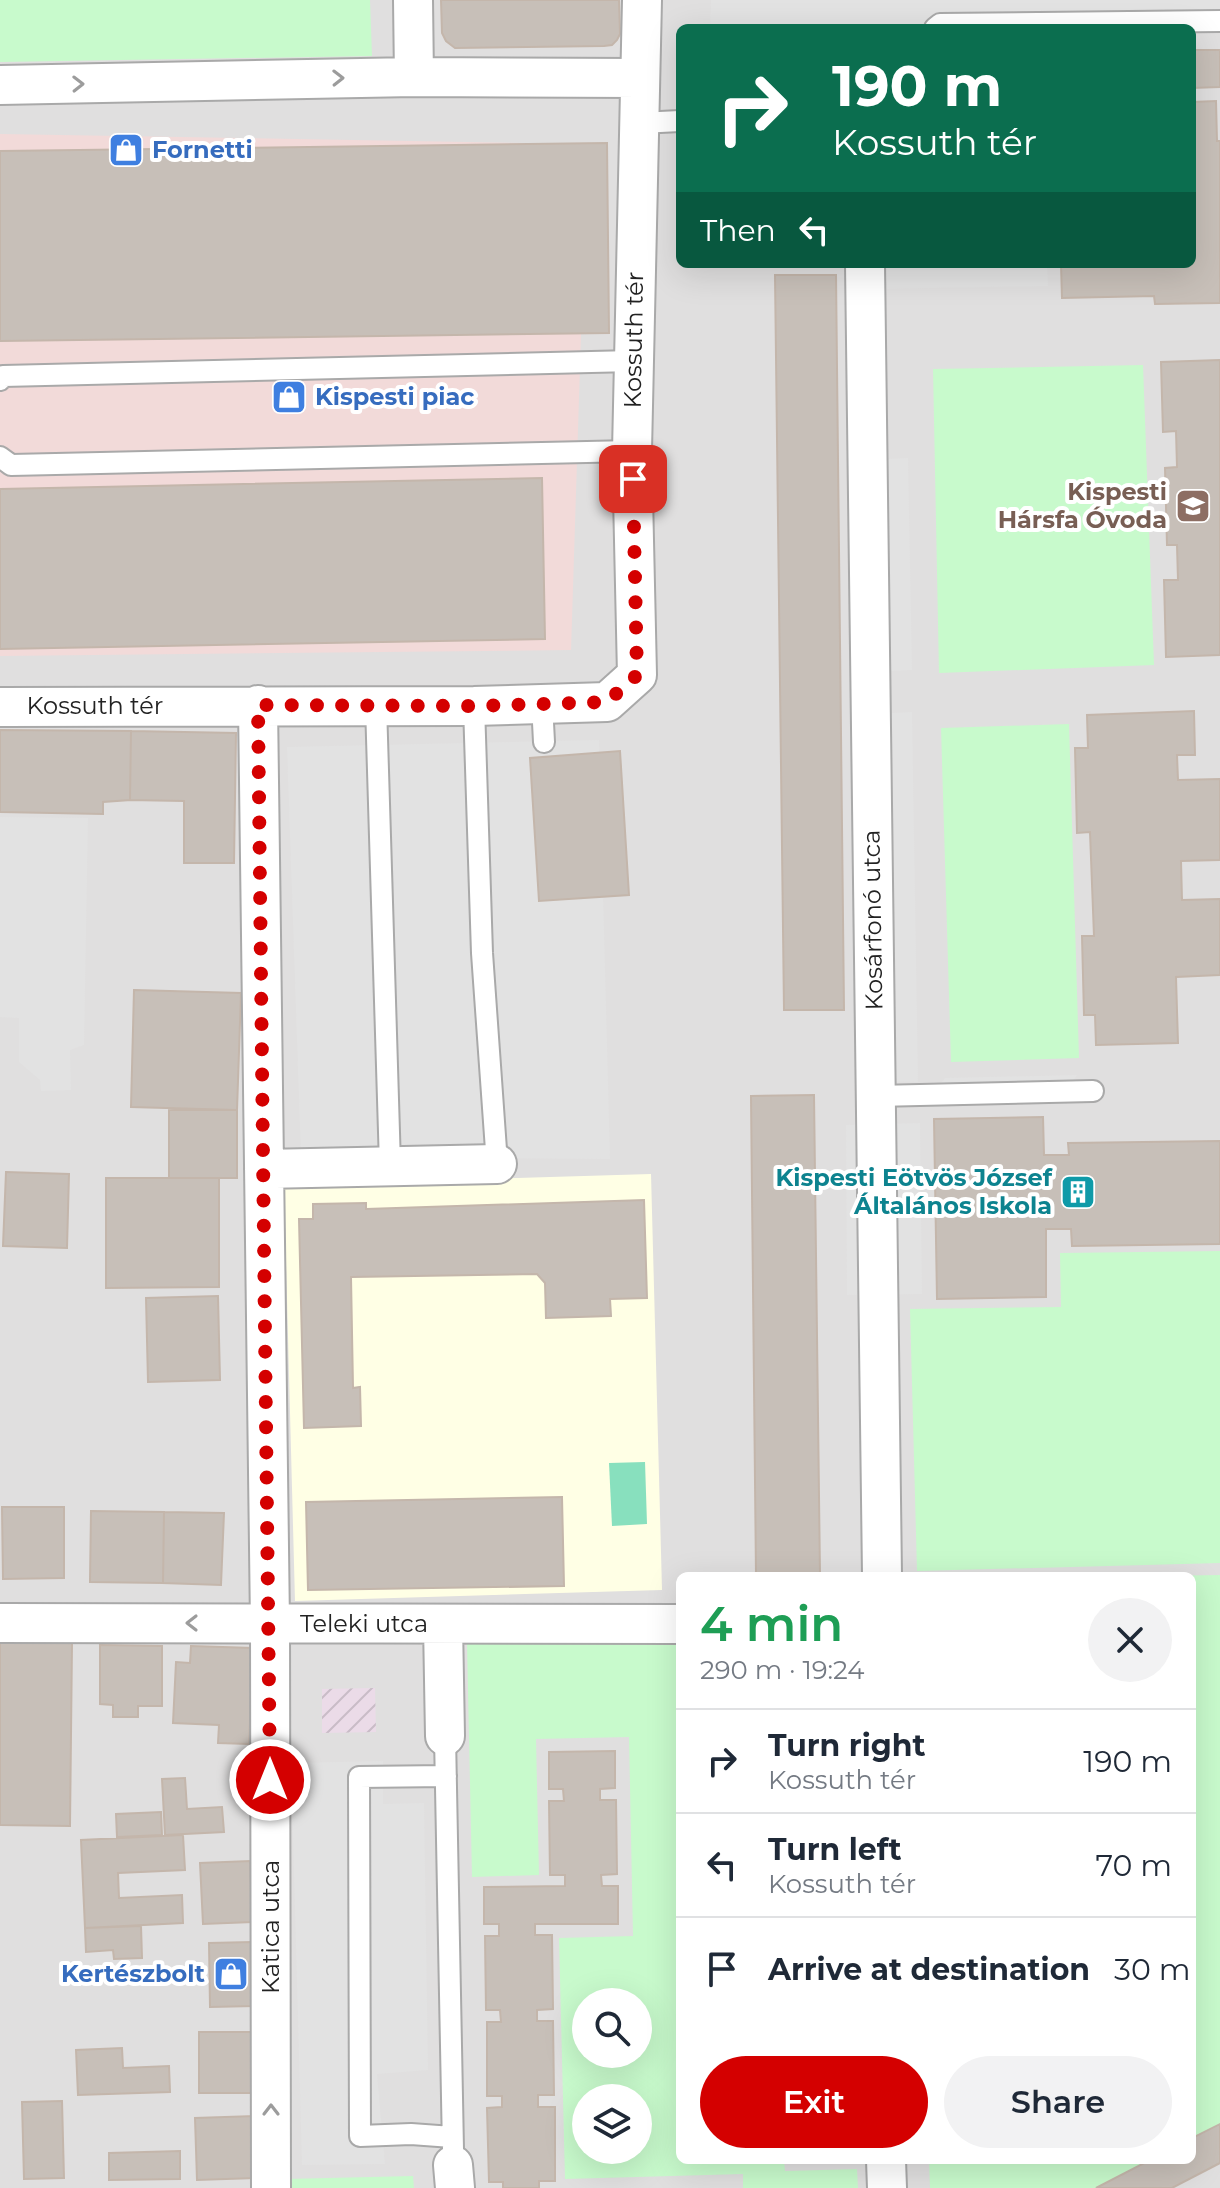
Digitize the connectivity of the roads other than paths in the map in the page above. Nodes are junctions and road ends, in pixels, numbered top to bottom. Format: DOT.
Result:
graph roads {
  1 [pos="413,0"];
  2 [pos="642,0"];
  3 [pos="1220,21"];
  4 [pos="940,24"];
  5 [pos="414,77"];
  6 [pos="640,78"];
  7 [pos="0,85"];
  8 [pos="676,121"];
  9 [pos="640,123"];
  10 [pos="865,268"];
  11 [pos="633,361"];
  12 [pos="0,380"];
  13 [pos="632,451"];
  14 [pos="0,457"];
  15 [pos="542,703"];
  16 [pos="258,705"];
  17 [pos="376,705"];
  18 [pos="474,706"];
  19 [pos="0,707"];
  20 [pos="544,742"];
  21 [pos="1093,1091"];
  22 [pos="876,1096"];
  23 [pos="497,1164"];
  24 [pos="390,1165"];
  25 [pos="264,1169"];
  26 [pos="882,1572"];
  27 [pos="0,1623"];
  28 [pos="270,1624"];
  29 [pos="443,1624"];
  30 [pos="676,1624"];
  31 [pos="445,1736"];
  32 [pos="446,1776"];
  33 [pos="453,2163"];
  34 [pos="886,2164"];
  35 [pos="271,2188"];
  36 [pos="887,2188"];
  1 -- 5 [label="street"];
  2 -- 6 [label="street, Kossuth tér"];
  3 -- 4 [label="lane"];
  5 -- 6 [label="street"];
  7 -- 5 [label="street, one-way"];
  6 -- 9 [label="street, Kossuth tér"];
  8 -- 9 [label="lane"];
  9 -- 11 [label="street, Kossuth tér"];
  10 -- 22 [label="street, Kosárfonó utca"];
  11 -- 12 [label="lane"];
  11 -- 13 [label="street, Kossuth tér"];
  13 -- 14 [label="lane"];
  13 -- 15 [label="street, Kossuth tér"];
  15 -- 18 [label="street, Kossuth tér"];
  15 -- 20 [label="lane"];
  16 -- 17 [label="street, Kossuth tér"];
  16 -- 19 [label="street, Kossuth tér"];
  16 -- 25 [label="street, Katica utca"];
  17 -- 18 [label="street, Kossuth tér"];
  17 -- 24 [label="lane"];
  18 -- 23 [label="lane"];
  21 -- 22 [label="lane"];
  22 -- 26 [label="street, Kosárfonó utca"];
  23 -- 24 [label="street"];
  24 -- 25 [label="street"];
  25 -- 28 [label="street, Katica utca"];
  28 -- 27 [label="street, Teleki utca, one-way"];
  28 -- 29 [label="street, Teleki utca"];
  35 -- 28 [label="street, Katica utca, one-way"];
  29 -- 30 [label="street, Teleki utca"];
  29 -- 31 [label="street"];
  31 -- 32 [label="lane"];
  32 -- 33 [label="lane"];
  32 -- 33 [label="lane"];
  34 -- 36 [label="street"];
}
